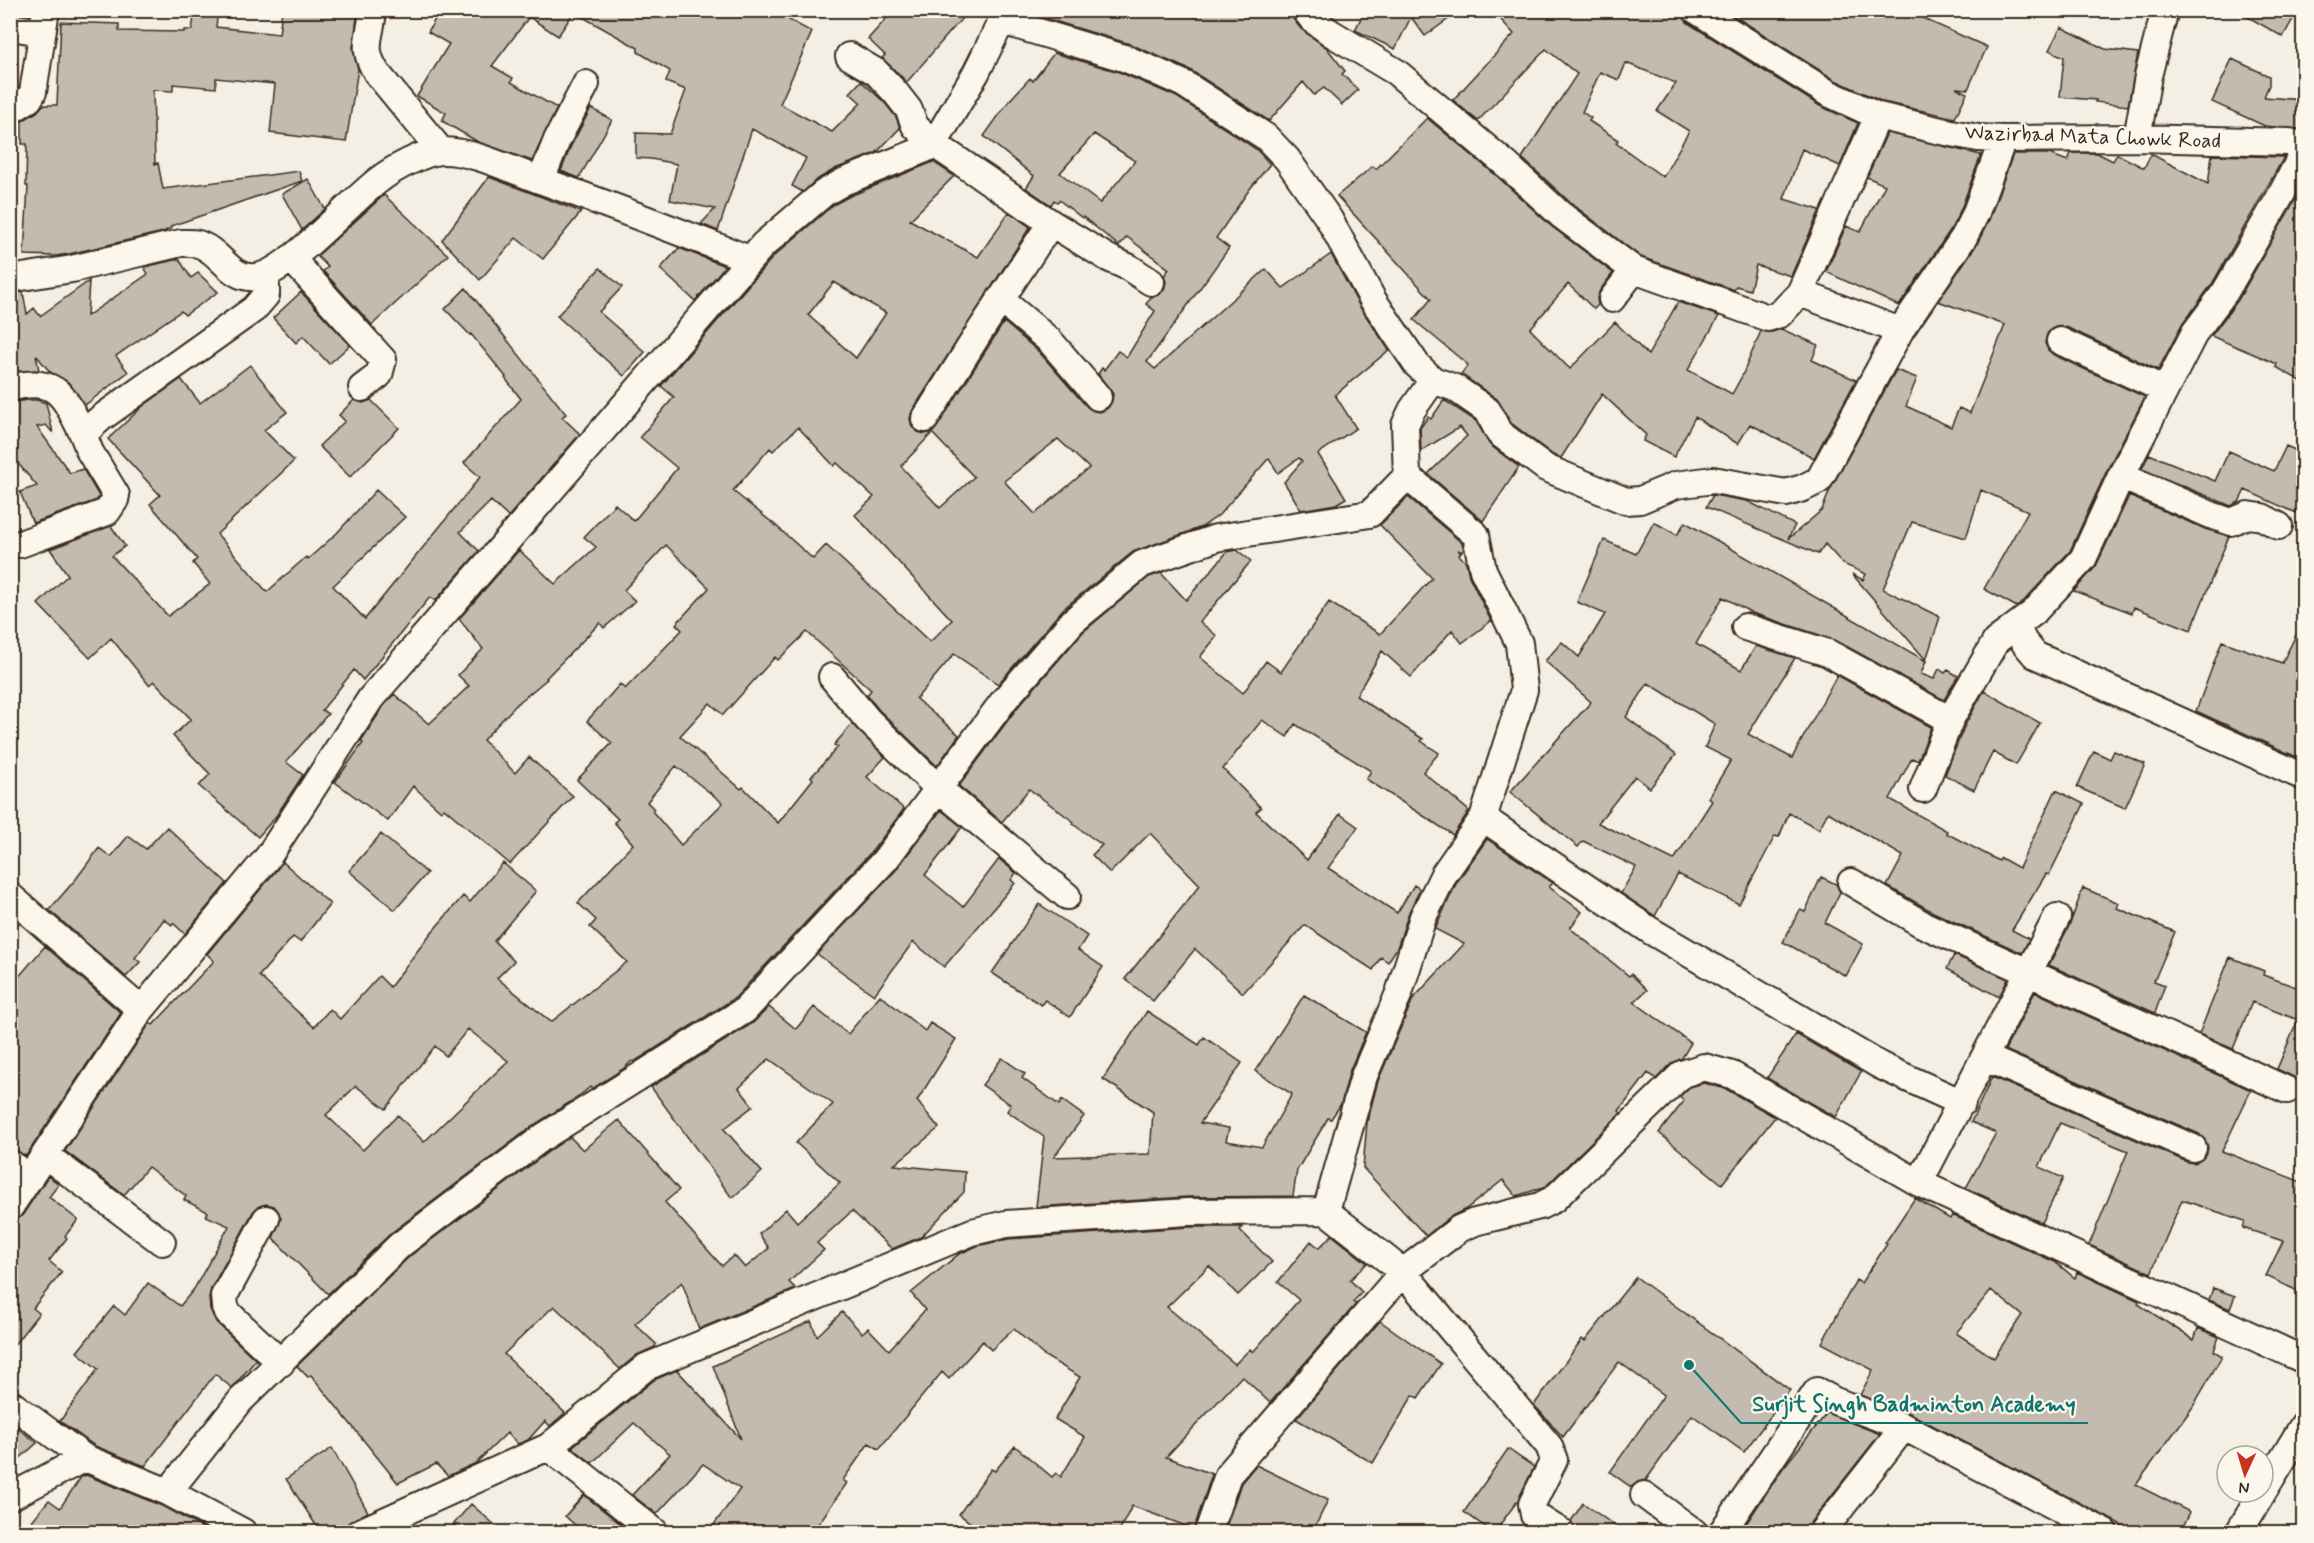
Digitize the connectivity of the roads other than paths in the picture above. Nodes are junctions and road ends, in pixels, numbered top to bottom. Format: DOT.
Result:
graph roads {
  1 [pos="373,10"];
  2 [pos="1305,10"];
  3 [pos="1696,10"];
  4 [pos="2165,10"];
  5 [pos="1005,16"];
  6 [pos="44,21"];
  7 [pos="10,27"];
  8 [pos="849,56"];
  9 [pos="586,84"];
  10 [pos="10,111"];
  11 [pos="1878,116"];
  12 [pos="2137,138"];
  13 [pos="2003,139"];
  14 [pos="934,144"];
  15 [pos="2304,145"];
  16 [pos="441,151"];
  17 [pos="2304,151"];
  18 [pos="542,180"];
  19 [pos="1051,223"];
  20 [pos="291,258"];
  21 [pos="749,259"];
  22 [pos="1634,270"];
  23 [pos="266,275"];
  24 [pos="10,279"];
  25 [pos="1151,282"];
  26 [pos="1800,292"];
  27 [pos="1000,299"];
  28 [pos="1612,299"];
  29 [pos="1900,331"];
  30 [pos="2060,341"];
  31 [pos="1433,380"];
  32 [pos="10,388"];
  33 [pos="362,388"];
  34 [pos="2165,390"];
  35 [pos="1098,397"];
  36 [pos="925,419"];
  37 [pos="83,434"];
  38 [pos="1407,476"];
  39 [pos="2121,476"];
  40 [pos="2279,526"];
  41 [pos="20,544"];
  42 [pos="2016,626"];
  43 [pos="1745,627"];
  44 [pos="832,677"];
  45 [pos="1950,720"];
  46 [pos="2304,777"];
  47 [pos="938,788"];
  48 [pos="1923,789"];
  49 [pos="1483,818"];
  50 [pos="1851,882"];
  51 [pos="10,896"];
  52 [pos="1067,897"];
  53 [pos="2057,917"];
  54 [pos="2029,974"];
  55 [pos="141,1010"];
  56 [pos="1986,1058"];
  57 [pos="2287,1090"];
  58 [pos="1962,1103"];
  59 [pos="2193,1148"];
  60 [pos="45,1155"];
  61 [pos="20,1170"];
  62 [pos="1919,1183"];
  63 [pos="10,1207"];
  64 [pos="1326,1211"];
  65 [pos="266,1219"];
  66 [pos="162,1242"];
  67 [pos="1403,1272"];
  68 [pos="2304,1360"];
  69 [pos="281,1363"];
  70 [pos="10,1403"];
  71 [pos="2304,1424"];
  72 [pos="1904,1427"];
  73 [pos="548,1447"];
  74 [pos="85,1458"];
  75 [pos="2275,1472"];
  76 [pos="168,1492"];
  77 [pos="1644,1495"];
  78 [pos="10,1497"];
  79 [pos="2256,1504"];
  80 [pos="243,1533"];
  81 [pos="360,1533"];
  82 [pos="655,1533"];
  83 [pos="1208,1533"];
  84 [pos="1561,1533"];
  85 [pos="1694,1533"];
  86 [pos="1722,1533"];
  87 [pos="1822,1533"];
  88 [pos="2104,1533"];
  89 [pos="2239,1533"];
  1 -- 16 [label="street"];
  2 -- 22 [label="street"];
  3 -- 11 [label="street, Wazirbad Mata Chowk Road"];
  4 -- 12 [label="street"];
  5 -- 14 [label="street"];
  5 -- 31 [label="street"];
  6 -- 7 [label="street"];
  6 -- 10 [label="street"];
  8 -- 14 [label="street"];
  9 -- 18 [label="street"];
  11 -- 13 [label="street, Wazirbad Mata Chowk Road"];
  11 -- 26 [label="street"];
  12 -- 13 [label="street, Wazirbad Mata Chowk Road"];
  12 -- 15 [label="street, Wazirbad Mata Chowk Road"];
  13 -- 29 [label="street"];
  14 -- 19 [label="street"];
  14 -- 21 [label="street"];
  16 -- 18 [label="street"];
  16 -- 20 [label="street"];
  17 -- 34 [label="street"];
  18 -- 21 [label="street"];
  19 -- 25 [label="street"];
  19 -- 27 [label="street"];
  20 -- 23 [label="street"];
  20 -- 33 [label="street"];
  21 -- 55 [label="street"];
  22 -- 26 [label="street"];
  22 -- 28 [label="street"];
  23 -- 24 [label="street"];
  23 -- 37 [label="street"];
  26 -- 29 [label="street"];
  27 -- 35 [label="street"];
  27 -- 36 [label="street"];
  29 -- 31 [label="street"];
  30 -- 34 [label="street"];
  31 -- 38 [label="street"];
  32 -- 37 [label="street"];
  34 -- 39 [label="street"];
  37 -- 41 [label="street"];
  38 -- 47 [label="street"];
  38 -- 49 [label="street"];
  39 -- 40 [label="street"];
  39 -- 42 [label="street"];
  42 -- 45 [label="street"];
  42 -- 46 [label="street"];
  43 -- 45 [label="street"];
  44 -- 47 [label="street"];
  45 -- 48 [label="street"];
  47 -- 52 [label="street"];
  47 -- 69 [label="street"];
  49 -- 58 [label="street"];
  49 -- 64 [label="street"];
  50 -- 54 [label="street"];
  51 -- 55 [label="street"];
  53 -- 54 [label="street"];
  54 -- 56 [label="street"];
  54 -- 57 [label="street"];
  55 -- 60 [label="street"];
  56 -- 58 [label="street"];
  56 -- 59 [label="street"];
  58 -- 62 [label="street"];
  60 -- 61 [label="street"];
  60 -- 66 [label="street"];
  61 -- 63 [label="street"];
  62 -- 67 [label="street"];
  62 -- 68 [label="street"];
  64 -- 67 [label="street"];
  64 -- 73 [label="street"];
  65 -- 69 [label="street"];
  67 -- 83 [label="street"];
  67 -- 84 [label="street"];
  69 -- 76 [label="street"];
  70 -- 74 [label="street"];
  71 -- 75 [label="street"];
  72 -- 86 [label="street"];
  72 -- 87 [label="street"];
  72 -- 88 [label="street"];
  73 -- 81 [label="street"];
  73 -- 82 [label="street"];
  74 -- 76 [label="street"];
  74 -- 78 [label="street"];
  76 -- 80 [label="street"];
  77 -- 85 [label="street"];
  79 -- 89 [label="street"];
}
